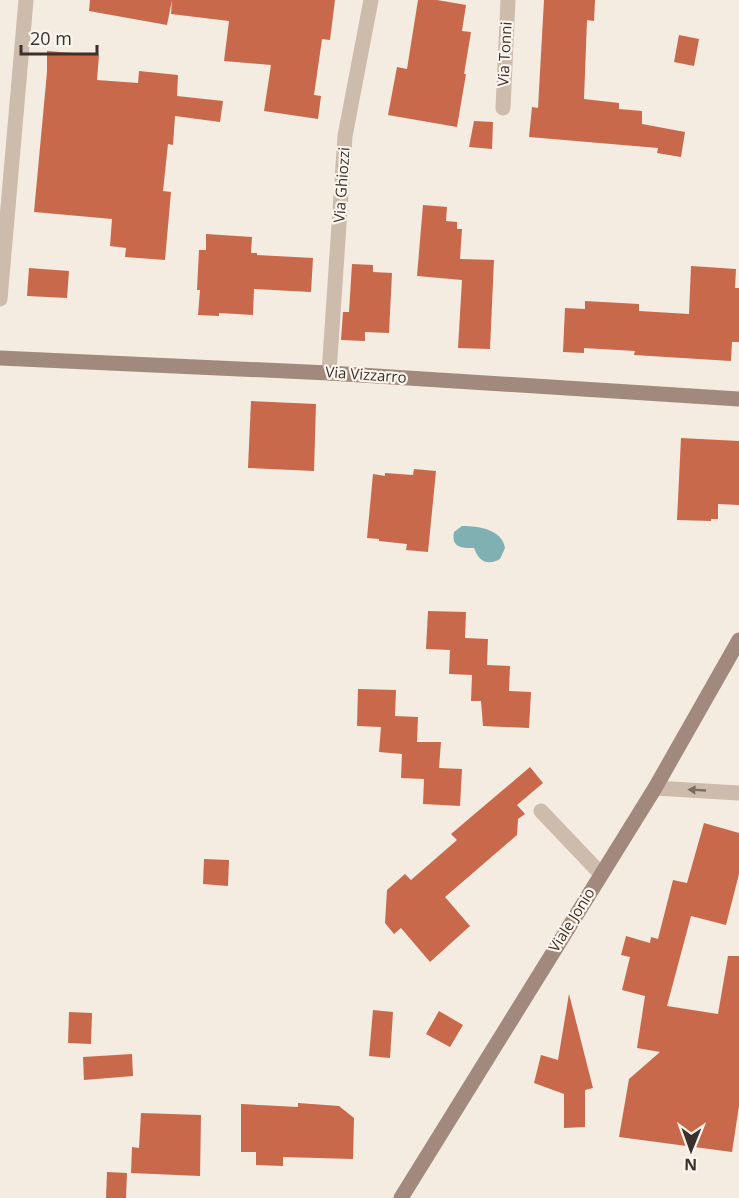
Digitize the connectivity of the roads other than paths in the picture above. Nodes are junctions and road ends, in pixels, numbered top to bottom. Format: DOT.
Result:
graph roads {
  1 [pos="26,0"];
  2 [pos="371,0"];
  3 [pos="508,0"];
  4 [pos="503,108"];
  5 [pos="0,299"];
  6 [pos="0,358"];
  7 [pos="329,373"];
  8 [pos="736,401"];
  9 [pos="739,640"];
  10 [pos="655,788"];
  11 [pos="739,793"];
  12 [pos="541,811"];
  13 [pos="601,874"];
  14 [pos="401,1198"];
  1 -- 5 [label="street"];
  2 -- 7 [label="street, Via Ghiozzi"];
  3 -- 4 [label="street, Via Tonni"];
  6 -- 7 [label="street, Via Vizzarro"];
  7 -- 8 [label="street, Via Vizzarro"];
  9 -- 10 [label="street, Viale Jonio"];
  11 -- 10 [label="street, one-way"];
  10 -- 13 [label="street, Viale Jonio"];
  12 -- 13 [label="street"];
  13 -- 14 [label="street, Viale Jonio"];
}
